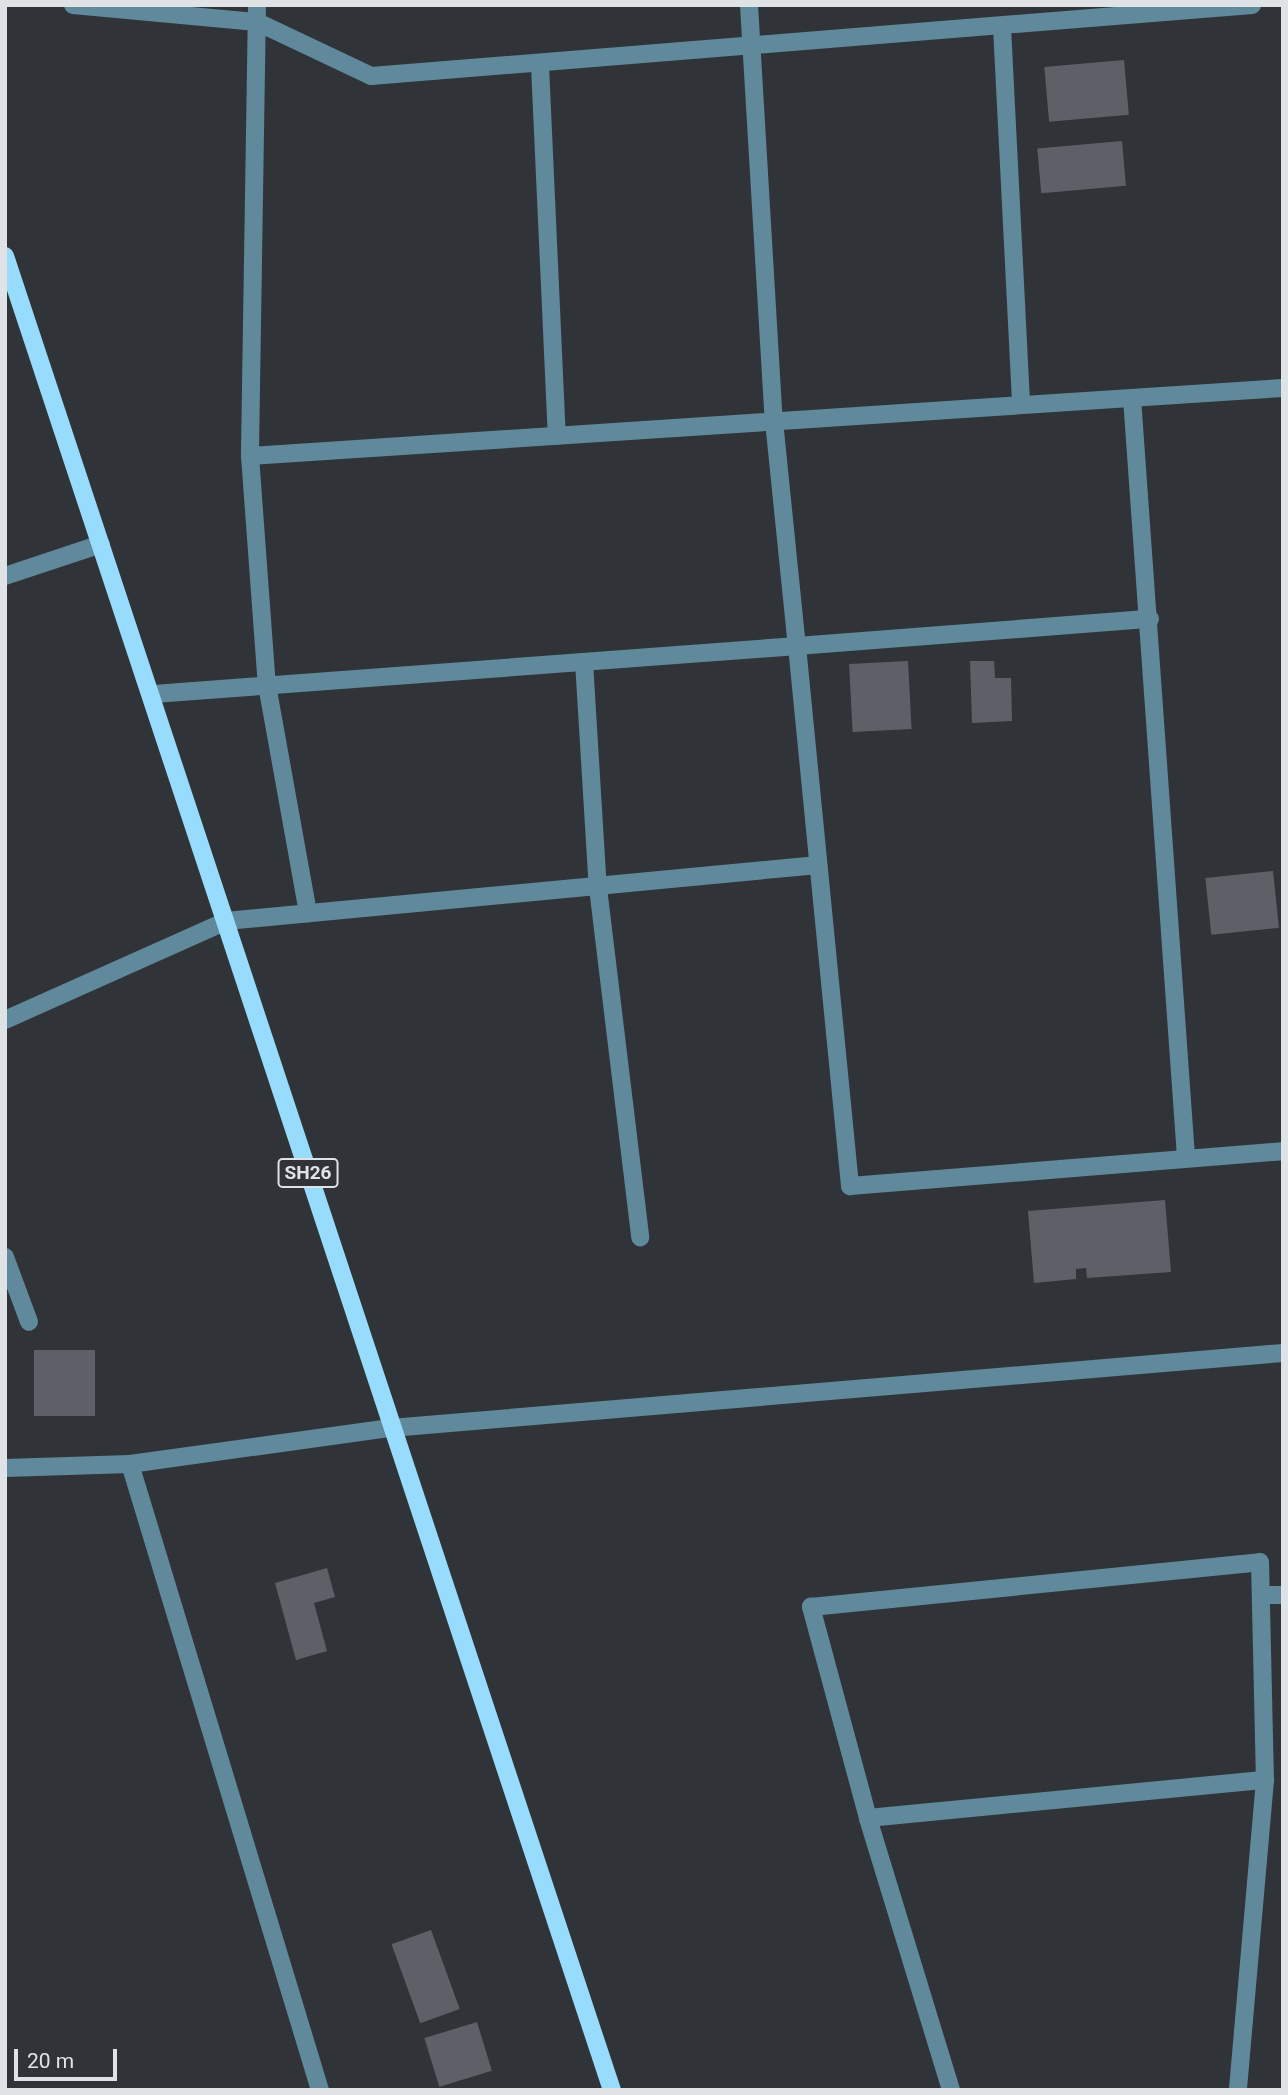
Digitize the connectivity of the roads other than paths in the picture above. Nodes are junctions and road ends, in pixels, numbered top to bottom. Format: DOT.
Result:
graph roads {
  1 [pos="73,5"];
  2 [pos="749,5"];
  3 [pos="1252,5"];
  4 [pos="257,14"];
  5 [pos="1002,27"];
  6 [pos="750,47"];
  7 [pos="541,66"];
  8 [pos="5,256"];
  9 [pos="1283,388"];
  10 [pos="1132,398"];
  11 [pos="1021,405"];
  12 [pos="774,421"];
  13 [pos="557,436"];
  14 [pos="250,456"];
  15 [pos="101,544"];
  16 [pos="5,576"];
  17 [pos="1150,619"];
  18 [pos="797,646"];
  19 [pos="584,662"];
  20 [pos="267,685"];
  21 [pos="153,694"];
  22 [pos="818,865"];
  23 [pos="598,888"];
  24 [pos="308,913"];
  25 [pos="226,921"];
  26 [pos="5,1020"];
  27 [pos="1283,1151"];
  28 [pos="1186,1156"];
  29 [pos="640,1237"];
  30 [pos="5,1257"];
  31 [pos="29,1322"];
  32 [pos="1283,1353"];
  33 [pos="391,1428"];
  34 [pos="130,1464"];
  35 [pos="5,1468"];
  36 [pos="1261,1595"];
  37 [pos="1283,1595"];
  38 [pos="1265,1780"];
  39 [pos="868,1818"];
  40 [pos="320,2090"];
  41 [pos="612,2090"];
  42 [pos="951,2090"];
  43 [pos="1238,2090"];
  1 -- 4 [label="street"];
  2 -- 6 [label="street"];
  3 -- 5 [label="street"];
  4 -- 7 [label="street"];
  4 -- 14 [label="street"];
  5 -- 6 [label="street"];
  5 -- 11 [label="street"];
  6 -- 7 [label="street"];
  6 -- 12 [label="street"];
  7 -- 13 [label="street"];
  8 -- 15 [label="main road, SH26"];
  9 -- 10 [label="street"];
  10 -- 11 [label="street"];
  10 -- 17 [label="street"];
  11 -- 12 [label="street"];
  12 -- 13 [label="street"];
  12 -- 18 [label="street"];
  13 -- 14 [label="street"];
  14 -- 20 [label="street"];
  15 -- 16 [label="street"];
  15 -- 21 [label="main road, SH26"];
  17 -- 18 [label="street"];
  17 -- 28 [label="street"];
  18 -- 19 [label="street"];
  18 -- 22 [label="street"];
  19 -- 20 [label="street"];
  19 -- 23 [label="street"];
  20 -- 21 [label="street"];
  20 -- 24 [label="street"];
  21 -- 25 [label="main road, SH26"];
  22 -- 23 [label="street"];
  22 -- 28 [label="street"];
  23 -- 24 [label="street"];
  23 -- 29 [label="street"];
  24 -- 25 [label="street"];
  25 -- 26 [label="street"];
  25 -- 33 [label="main road, SH26"];
  27 -- 28 [label="street"];
  30 -- 31 [label="street"];
  32 -- 33 [label="street"];
  33 -- 34 [label="street"];
  33 -- 41 [label="main road, SH26"];
  34 -- 35 [label="street"];
  34 -- 40 [label="street"];
  36 -- 37 [label="street"];
  36 -- 38 [label="street"];
  36 -- 39 [label="street"];
  38 -- 39 [label="street"];
  38 -- 43 [label="street"];
  39 -- 42 [label="street"];
}
